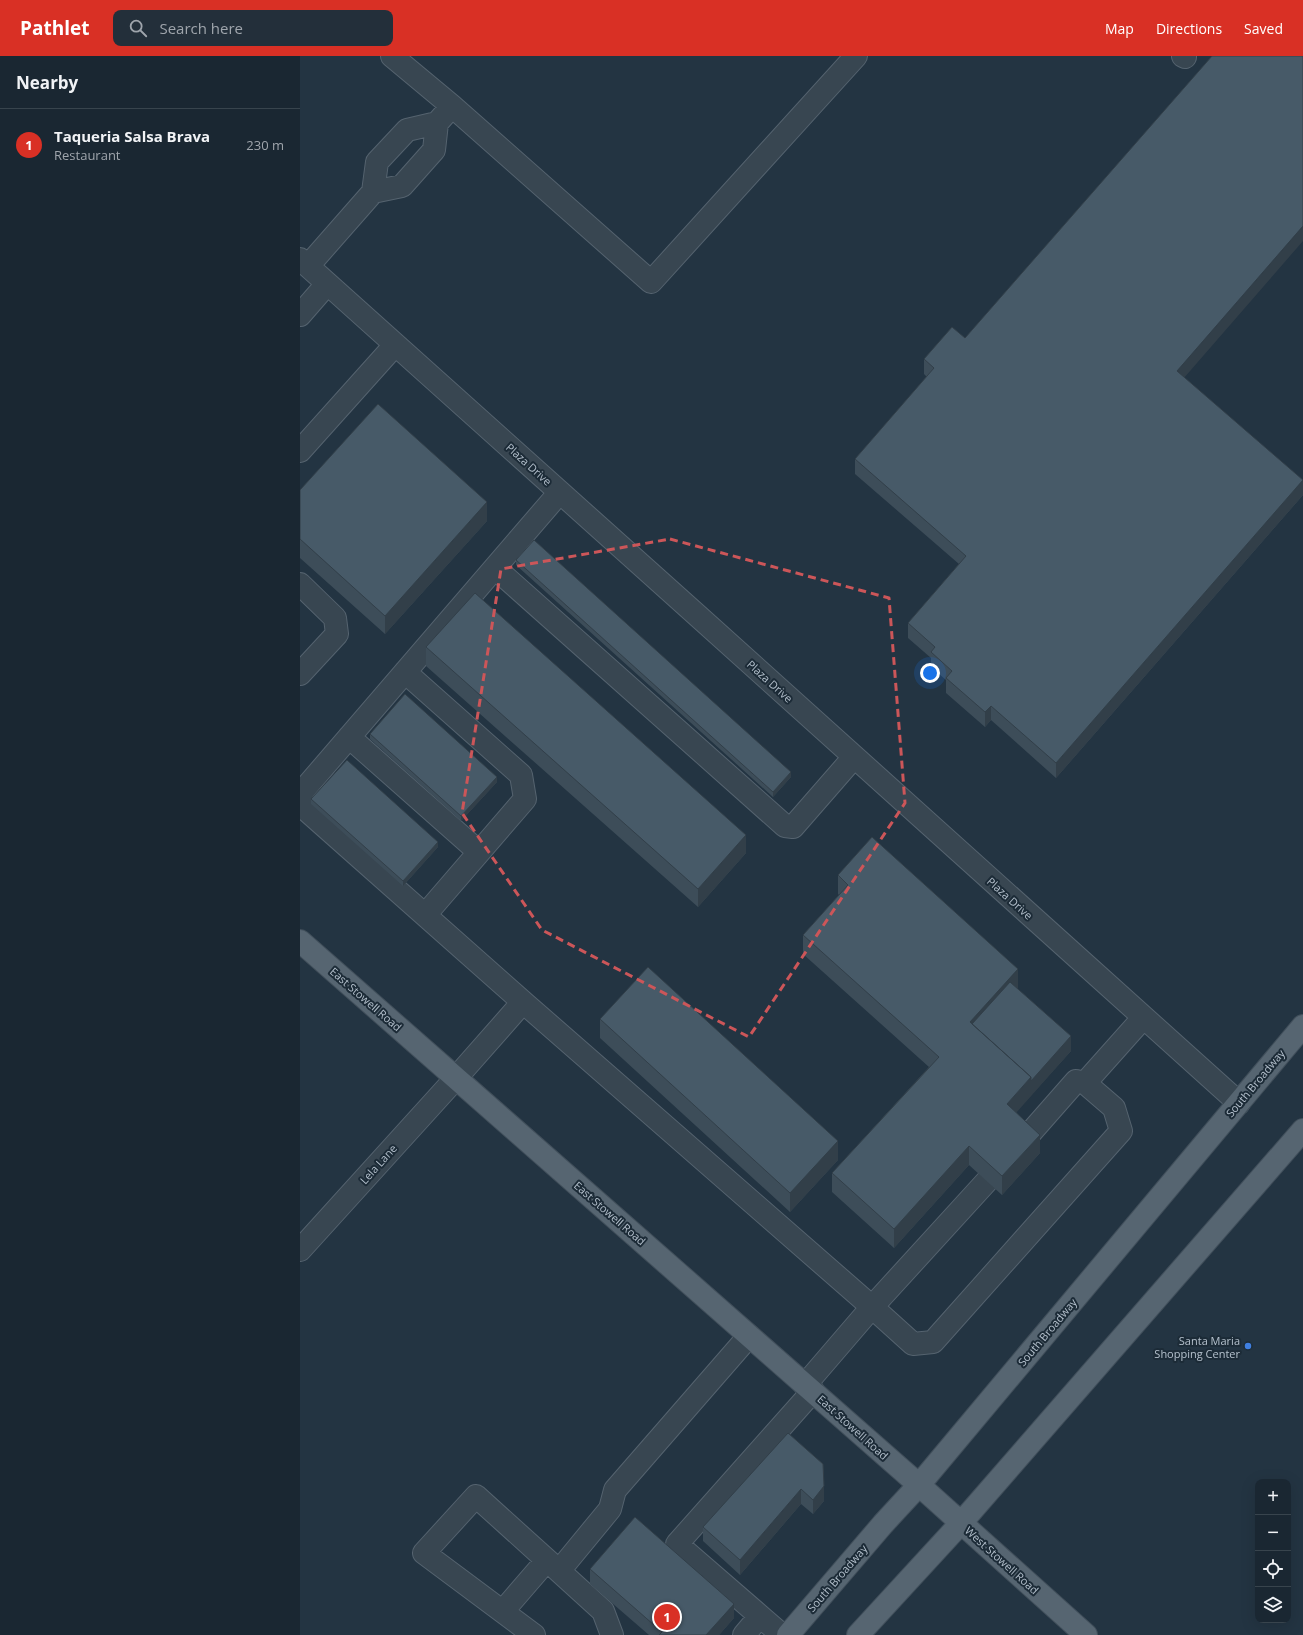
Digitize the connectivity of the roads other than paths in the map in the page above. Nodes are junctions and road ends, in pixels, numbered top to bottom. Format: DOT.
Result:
graph roads {
  1 [pos="392,56"];
  2 [pos="856,56"];
  3 [pos="452,106"];
  4 [pos="437,123"];
  5 [pos="373,192"];
  6 [pos="304,263"];
  7 [pos="327,284"];
  8 [pos="300,315"];
  9 [pos="395,345"];
  10 [pos="300,451"];
  11 [pos="560,492"];
  12 [pos="495,568"];
  13 [pos="300,584"];
  14 [pos="405,672"];
  15 [pos="300,674"];
  16 [pos="349,737"];
  17 [pos="854,757"];
  18 [pos="479,852"];
  19 [pos="425,915"];
  20 [pos="300,941"];
  21 [pos="523,1002"];
  22 [pos="1143,1018"];
  23 [pos="1303,1026"];
  24 [pos="456,1078"];
  25 [pos="1085,1083"];
  26 [pos="1238,1103"];
  27 [pos="1303,1130"];
  28 [pos="1025,1139"];
  29 [pos="987,1181"];
  30 [pos="300,1250"];
  31 [pos="872,1307"];
  32 [pos="749,1336"];
  33 [pos="809,1388"];
  34 [pos="919,1485"];
  35 [pos="961,1523"];
  36 [pos="553,1565"];
  37 [pos="503,1611"];
  38 [pos="760,1616"];
  39 [pos="534,1635"];
  40 [pos="612,1635"];
  41 [pos="744,1635"];
  42 [pos="782,1635"];
  43 [pos="788,1635"];
  44 [pos="858,1635"];
  45 [pos="1086,1635"];
  1 -- 3 [label="street"];
  2 -- 3 [label="street"];
  3 -- 4 [label="street"];
  4 -- 5 [label="street"];
  4 -- 5 [label="street"];
  5 -- 6 [label="street"];
  6 -- 7 [label="street, Plaza Drive"];
  7 -- 8 [label="street"];
  7 -- 9 [label="street, Plaza Drive"];
  9 -- 10 [label="street"];
  9 -- 11 [label="street, Plaza Drive"];
  11 -- 12 [label="street"];
  11 -- 17 [label="street, Plaza Drive"];
  12 -- 14 [label="street"];
  12 -- 17 [label="street"];
  13 -- 15 [label="street"];
  14 -- 16 [label="street"];
  14 -- 18 [label="street"];
  16 -- 18 [label="street"];
  16 -- 19 [label="street"];
  17 -- 22 [label="street, Plaza Drive"];
  18 -- 19 [label="street"];
  19 -- 21 [label="street"];
  20 -- 24 [label="main road, East Stowell Road"];
  21 -- 24 [label="street, Lela Lane"];
  21 -- 31 [label="street"];
  22 -- 25 [label="street"];
  22 -- 26 [label="street, Plaza Drive"];
  23 -- 26 [label="main road, South Broadway"];
  24 -- 30 [label="street, Lela Lane"];
  24 -- 32 [label="main road, East Stowell Road"];
  25 -- 28 [label="street"];
  25 -- 31 [label="street"];
  26 -- 34 [label="main road, South Broadway"];
  27 -- 35 [label="main road"];
  29 -- 31 [label="street"];
  31 -- 33 [label="street"];
  32 -- 33 [label="main road, East Stowell Road"];
  32 -- 36 [label="street"];
  33 -- 34 [label="main road, East Stowell Road"];
  33 -- 38 [label="street"];
  34 -- 35 [label="main road, West Stowell Road"];
  34 -- 43 [label="main road, South Broadway"];
  35 -- 44 [label="main road"];
  35 -- 45 [label="main road, West Stowell Road"];
  36 -- 37 [label="street"];
  36 -- 37 [label="street"];
  36 -- 40 [label="street"];
  37 -- 39 [label="street"];
  38 -- 41 [label="street"];
  38 -- 42 [label="street"];
}
